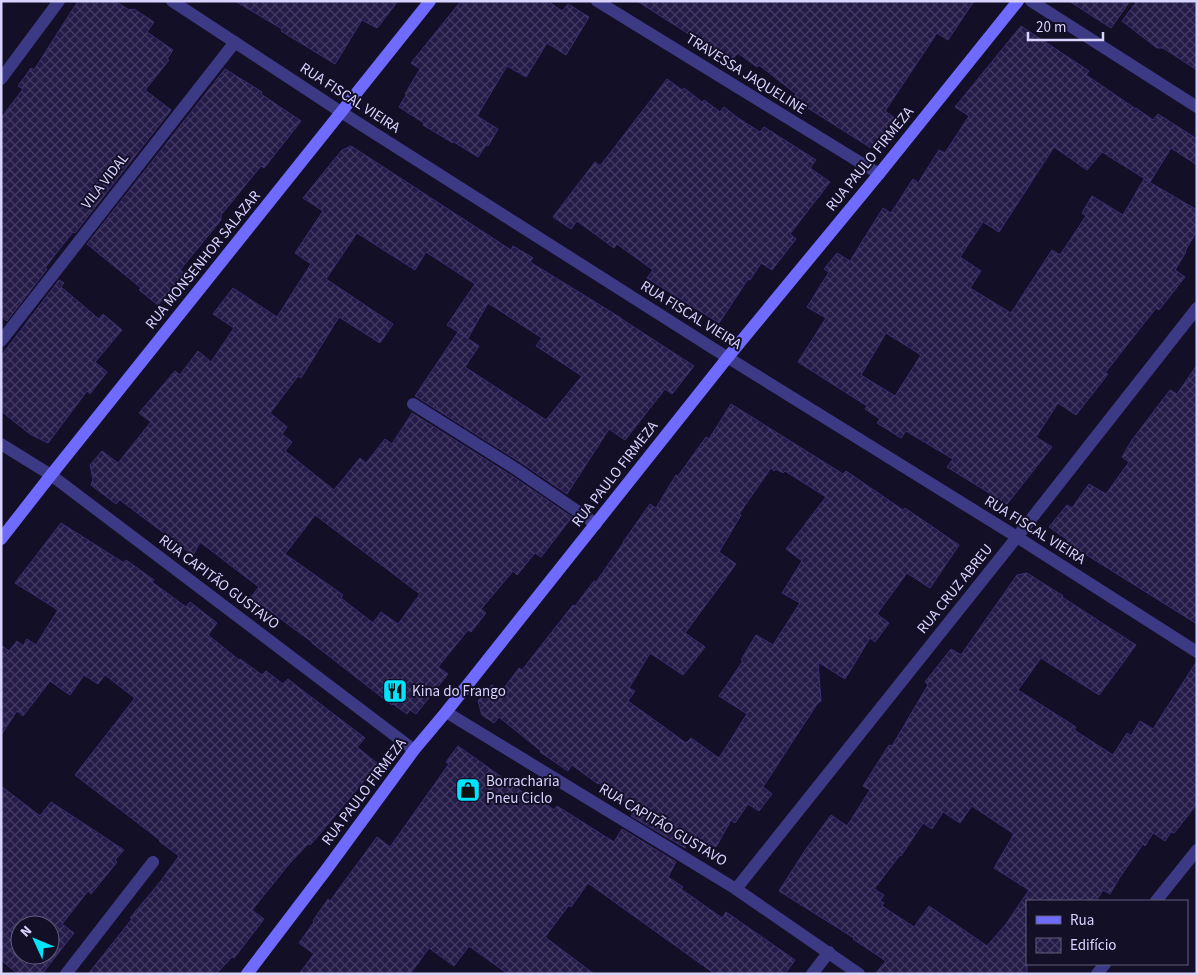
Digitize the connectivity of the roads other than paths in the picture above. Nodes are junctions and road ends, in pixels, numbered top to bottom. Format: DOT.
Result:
graph roads {
  1 [pos="59,1"];
  2 [pos="172,1"];
  3 [pos="430,1"];
  4 [pos="597,1"];
  5 [pos="1018,1"];
  6 [pos="1031,1"];
  7 [pos="235,42"];
  8 [pos="1,79"];
  9 [pos="1197,107"];
  10 [pos="342,112"];
  11 [pos="879,174"];
  12 [pos="1197,308"];
  13 [pos="1,341"];
  14 [pos="728,358"];
  15 [pos="413,404"];
  16 [pos="1,444"];
  17 [pos="51,475"];
  18 [pos="596,524"];
  19 [pos="1017,537"];
  20 [pos="1,538"];
  21 [pos="1197,652"];
  22 [pos="446,712"];
  23 [pos="414,750"];
  24 [pos="1197,850"];
  25 [pos="152,862"];
  26 [pos="736,888"];
  27 [pos="1157,900"];
  28 [pos="829,952"];
  29 [pos="66,974"];
  30 [pos="246,974"];
  31 [pos="812,974"];
  32 [pos="859,974"];
  1 -- 8 [label="street"];
  2 -- 7 [label="street, RUA FISCAL VIEIRA"];
  3 -- 10 [label="street, RUA MONSENHOR SALAZAR"];
  4 -- 11 [label="street, TRAVESSA JAQUELINE"];
  5 -- 11 [label="street, RUA PAULO FIRMEZA"];
  6 -- 9 [label="street"];
  7 -- 10 [label="street, RUA FISCAL VIEIRA"];
  7 -- 13 [label="street, VILA VIDAL"];
  10 -- 14 [label="street, RUA FISCAL VIEIRA"];
  10 -- 17 [label="street, RUA MONSENHOR SALAZAR"];
  11 -- 14 [label="street, RUA PAULO FIRMEZA"];
  12 -- 19 [label="street, RUA CRUZ ABREU"];
  14 -- 18 [label="street, RUA PAULO FIRMEZA"];
  14 -- 19 [label="street, RUA FISCAL VIEIRA"];
  15 -- 18 [label="street"];
  16 -- 17 [label="street, RUA CAPITÃO GUSTAVO"];
  17 -- 20 [label="street, RUA MONSENHOR SALAZAR"];
  17 -- 23 [label="street, RUA CAPITÃO GUSTAVO"];
  18 -- 22 [label="street, RUA PAULO FIRMEZA"];
  19 -- 21 [label="street, RUA FISCAL VIEIRA"];
  19 -- 26 [label="street, RUA CRUZ ABREU"];
  22 -- 23 [label="street, RUA PAULO FIRMEZA"];
  22 -- 26 [label="street, RUA CAPITÃO GUSTAVO"];
  23 -- 30 [label="street, RUA PAULO FIRMEZA"];
  24 -- 27 [label="street"];
  25 -- 29 [label="street"];
  26 -- 28 [label="street, RUA CAPITÃO GUSTAVO"];
  28 -- 31 [label="street"];
  28 -- 32 [label="street, RUA CAPITÃO GUSTAVO"];
}
